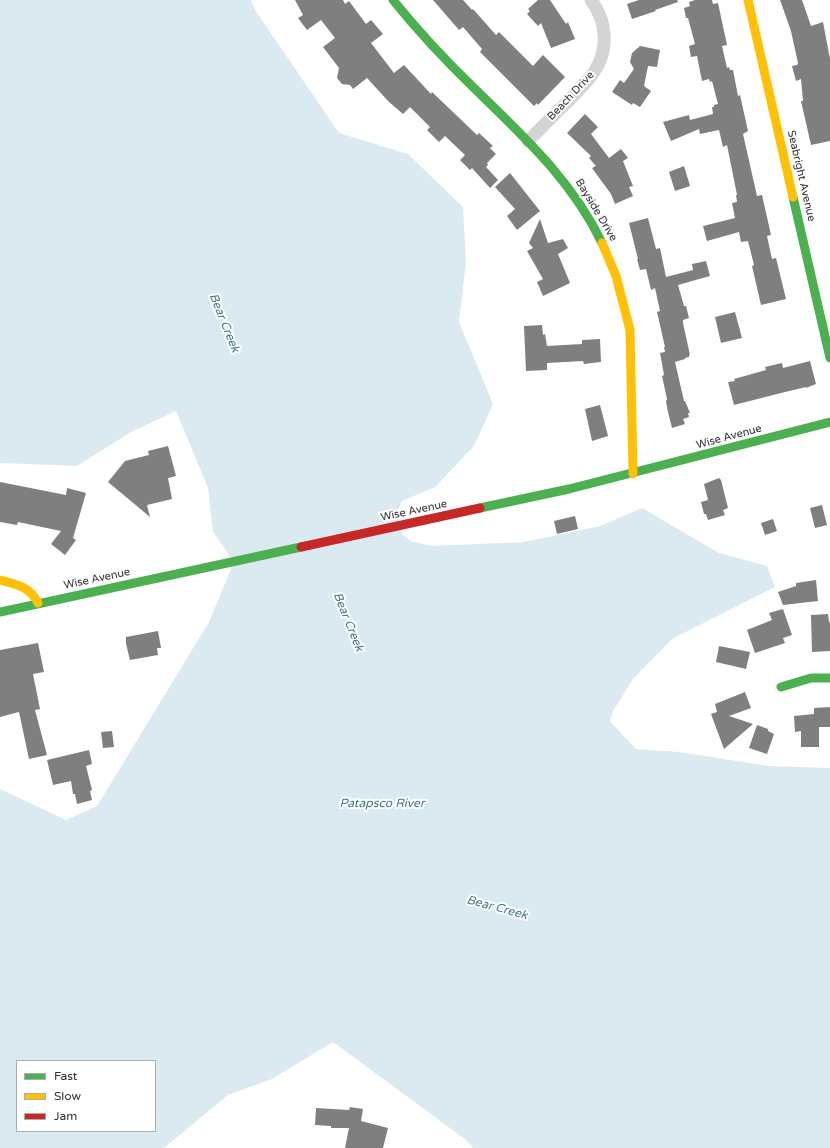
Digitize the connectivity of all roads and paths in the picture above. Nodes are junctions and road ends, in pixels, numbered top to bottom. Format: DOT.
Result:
graph roads {
  1 [pos="393,0"];
  2 [pos="591,0"];
  3 [pos="748,0"];
  4 [pos="528,141"];
  5 [pos="830,358"];
  6 [pos="830,422"];
  7 [pos="633,474"];
  8 [pos="0,580"];
  9 [pos="38,604"];
  10 [pos="0,612"];
  11 [pos="830,678"];
  12 [pos="781,687"];
  1 -- 4 [label="street, Bayside Drive"];
  2 -- 4 [label="street, Beach Drive"];
  3 -- 5 [label="street, Seabright Avenue"];
  4 -- 7 [label="street, Bayside Drive"];
  6 -- 7 [label="street, Wise Avenue"];
  7 -- 9 [label="street, Wise Avenue"];
  8 -- 9 [label="street"];
  9 -- 10 [label="street, Wise Avenue"];
  11 -- 12 [label="street"];
}
